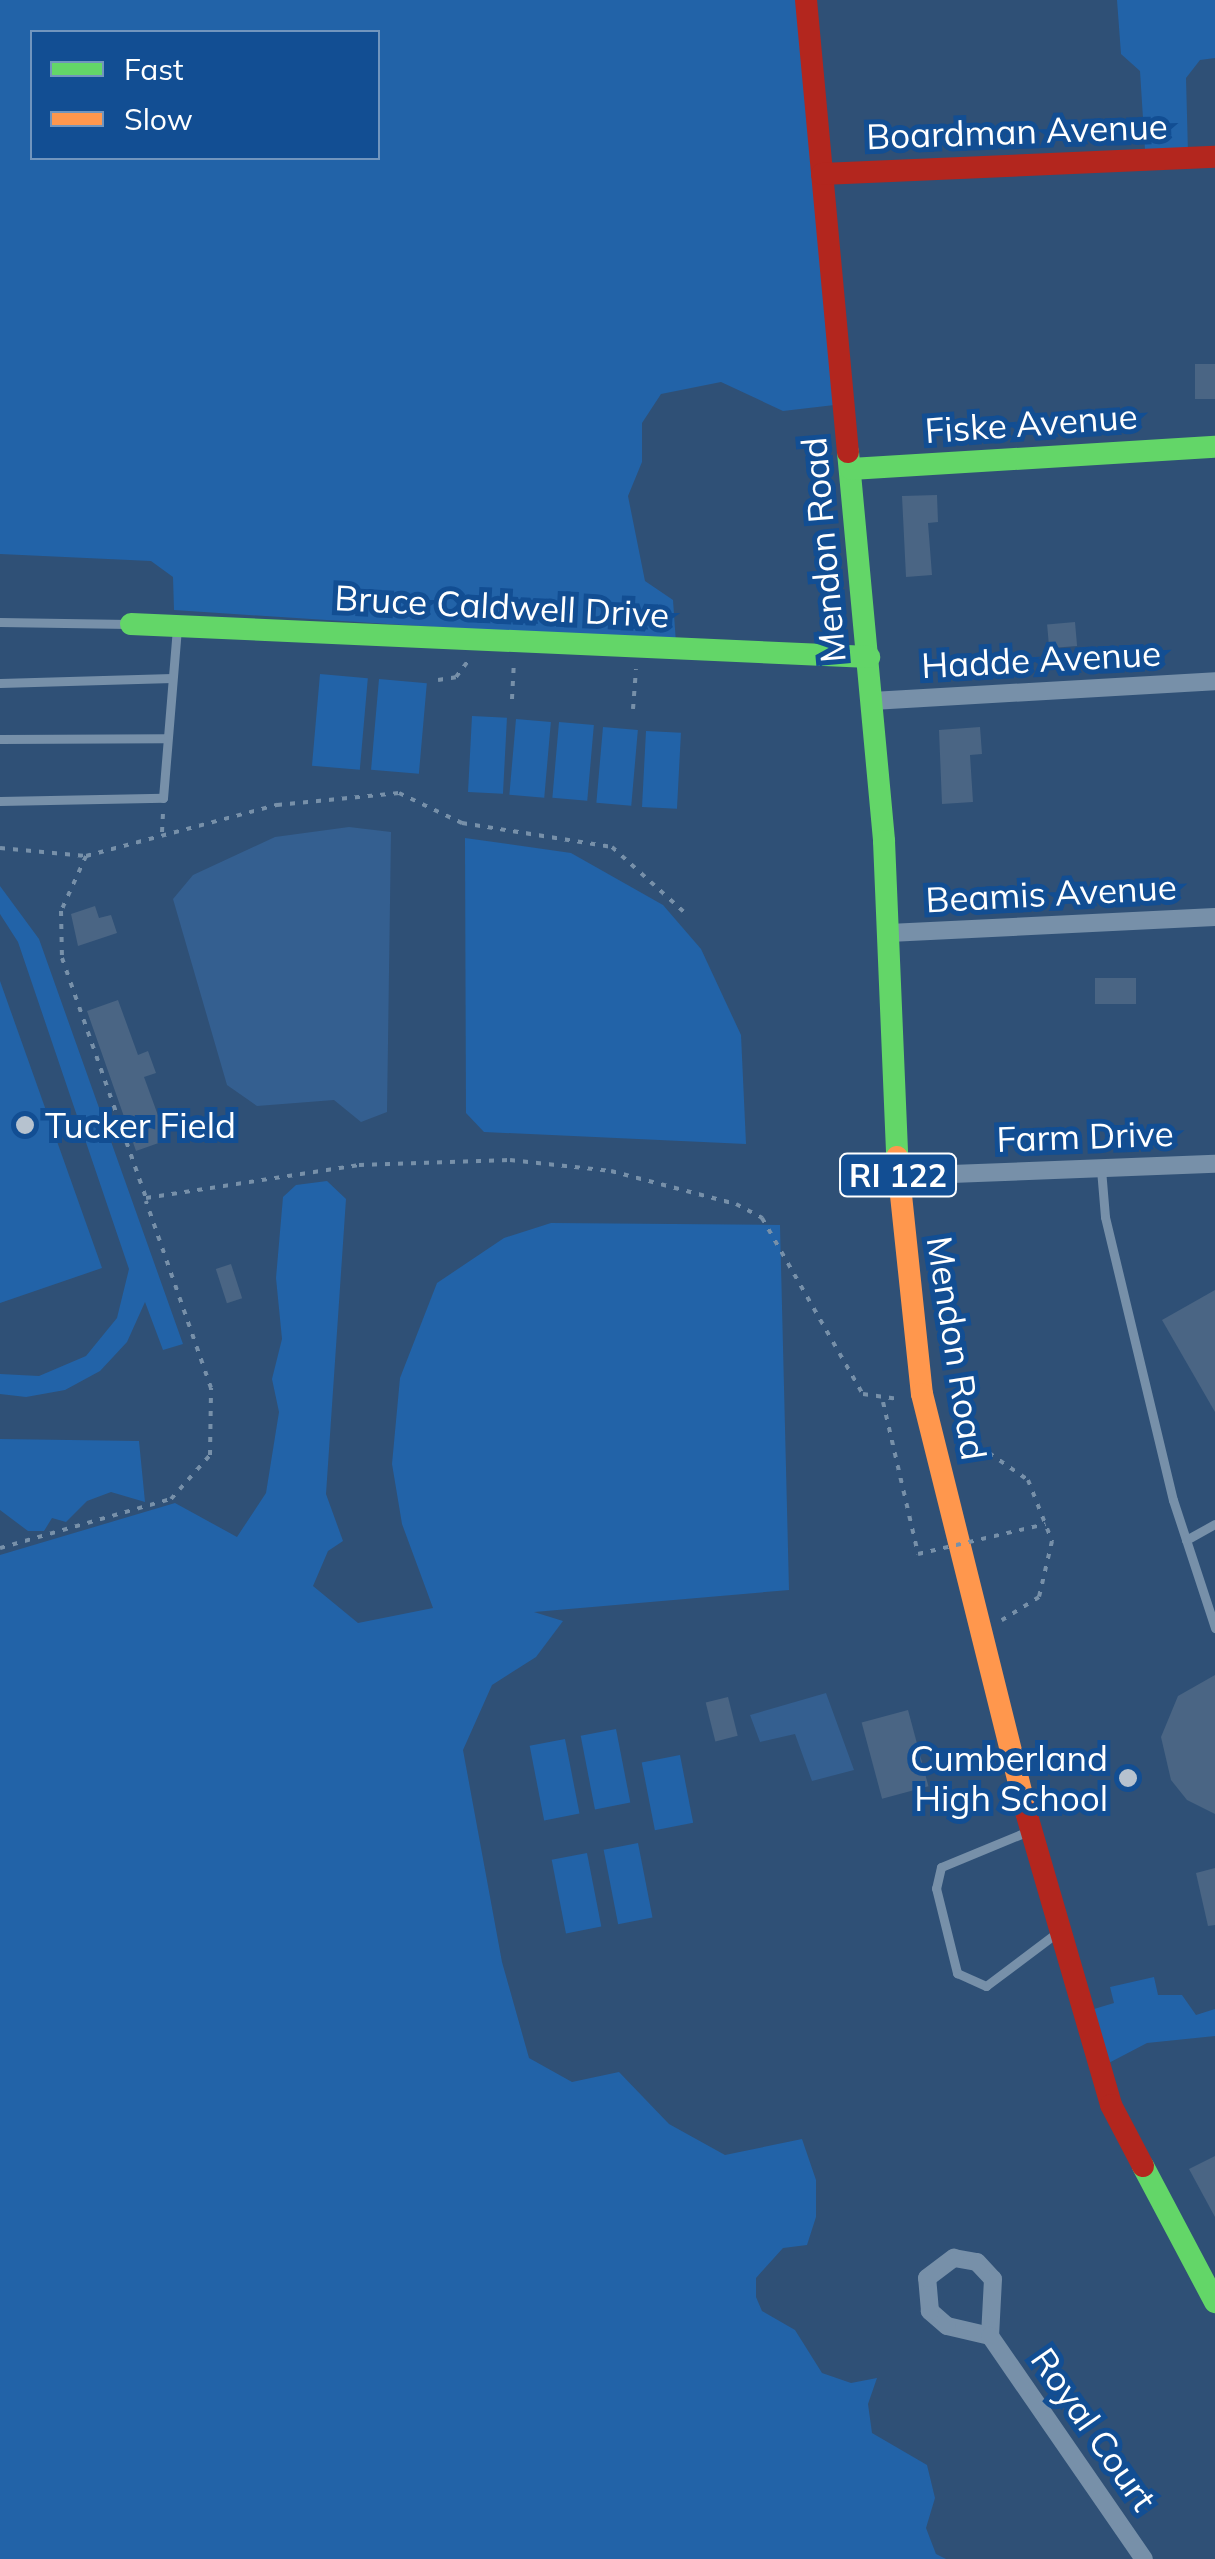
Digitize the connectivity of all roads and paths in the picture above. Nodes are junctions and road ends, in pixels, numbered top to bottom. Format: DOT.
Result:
graph roads {
  1 [pos="806,0"];
  2 [pos="1215,157"];
  3 [pos="822,174"];
  4 [pos="1215,446"];
  5 [pos="851,469"];
  6 [pos="0,622"];
  7 [pos="131,624"];
  8 [pos="177,626"];
  9 [pos="869,657"];
  10 [pos="468,658"];
  11 [pos="514,660"];
  12 [pos="636,668"];
  13 [pos="172,678"];
  14 [pos="438,680"];
  15 [pos="1215,681"];
  16 [pos="0,683"];
  17 [pos="512,699"];
  18 [pos="872,701"];
  19 [pos="634,709"];
  20 [pos="165,738"];
  21 [pos="0,739"];
  22 [pos="0,801"];
  23 [pos="0,848"];
  24 [pos="86,856"];
  25 [pos="684,912"];
  26 [pos="1215,917"];
  27 [pos="889,933"];
  28 [pos="1215,1164"];
  29 [pos="1101,1167"];
  30 [pos="898,1176"];
  31 [pos="146,1198"];
  32 [pos="904,1398"];
  33 [pos="883,1402"];
  34 [pos="953,1456"];
  35 [pos="1046,1524"];
  36 [pos="1215,1524"];
  37 [pos="1186,1540"];
  38 [pos="0,1548"];
  39 [pos="994,1623"];
  40 [pos="1215,1628"];
  41 [pos="1031,1830"];
  42 [pos="1060,1931"];
  43 [pos="1215,2302"];
  44 [pos="990,2336"];
  45 [pos="1144,2559"];
  1 -- 3 [label="main road, Mendon Road / RI 122"];
  2 -- 3 [label="main road, Boardman Avenue"];
  3 -- 5 [label="main road, Mendon Road / RI 122"];
  4 -- 5 [label="main road, Fiske Avenue"];
  5 -- 9 [label="main road, Mendon Road / RI 122"];
  6 -- 7 [label="lane"];
  7 -- 8 [label="main road, Bruce Caldwell Drive"];
  8 -- 9 [label="main road, Bruce Caldwell Drive"];
  8 -- 13 [label="lane"];
  9 -- 18 [label="main road, Mendon Road / RI 122"];
  10 -- 14 [label="path"];
  11 -- 17 [label="path"];
  12 -- 19 [label="path"];
  13 -- 16 [label="lane"];
  13 -- 20 [label="lane"];
  15 -- 18 [label="street, Hadde Avenue"];
  18 -- 27 [label="main road, Mendon Road / RI 122"];
  20 -- 21 [label="lane"];
  20 -- 22 [label="lane"];
  23 -- 24 [label="path"];
  24 -- 25 [label="path"];
  24 -- 31 [label="path"];
  26 -- 27 [label="street, Beamis Avenue"];
  27 -- 30 [label="main road, Mendon Road / RI 122"];
  28 -- 29 [label="street, Farm Drive"];
  29 -- 30 [label="street, Farm Drive"];
  29 -- 37 [label="lane"];
  30 -- 41 [label="main road, Mendon Road / RI 122"];
  31 -- 33 [label="path"];
  31 -- 38 [label="path"];
  32 -- 33 [label="path"];
  33 -- 35 [label="path, bridge"];
  34 -- 35 [label="path"];
  35 -- 39 [label="path"];
  36 -- 37 [label="lane"];
  37 -- 40 [label="lane"];
  41 -- 42 [label="main road, Mendon Road / RI 122"];
  41 -- 42 [label="lane"];
  42 -- 43 [label="main road, Mendon Road / RI 122"];
  44 -- 44 [label="street, Royal Court"];
  44 -- 45 [label="street, Royal Court"];
}
